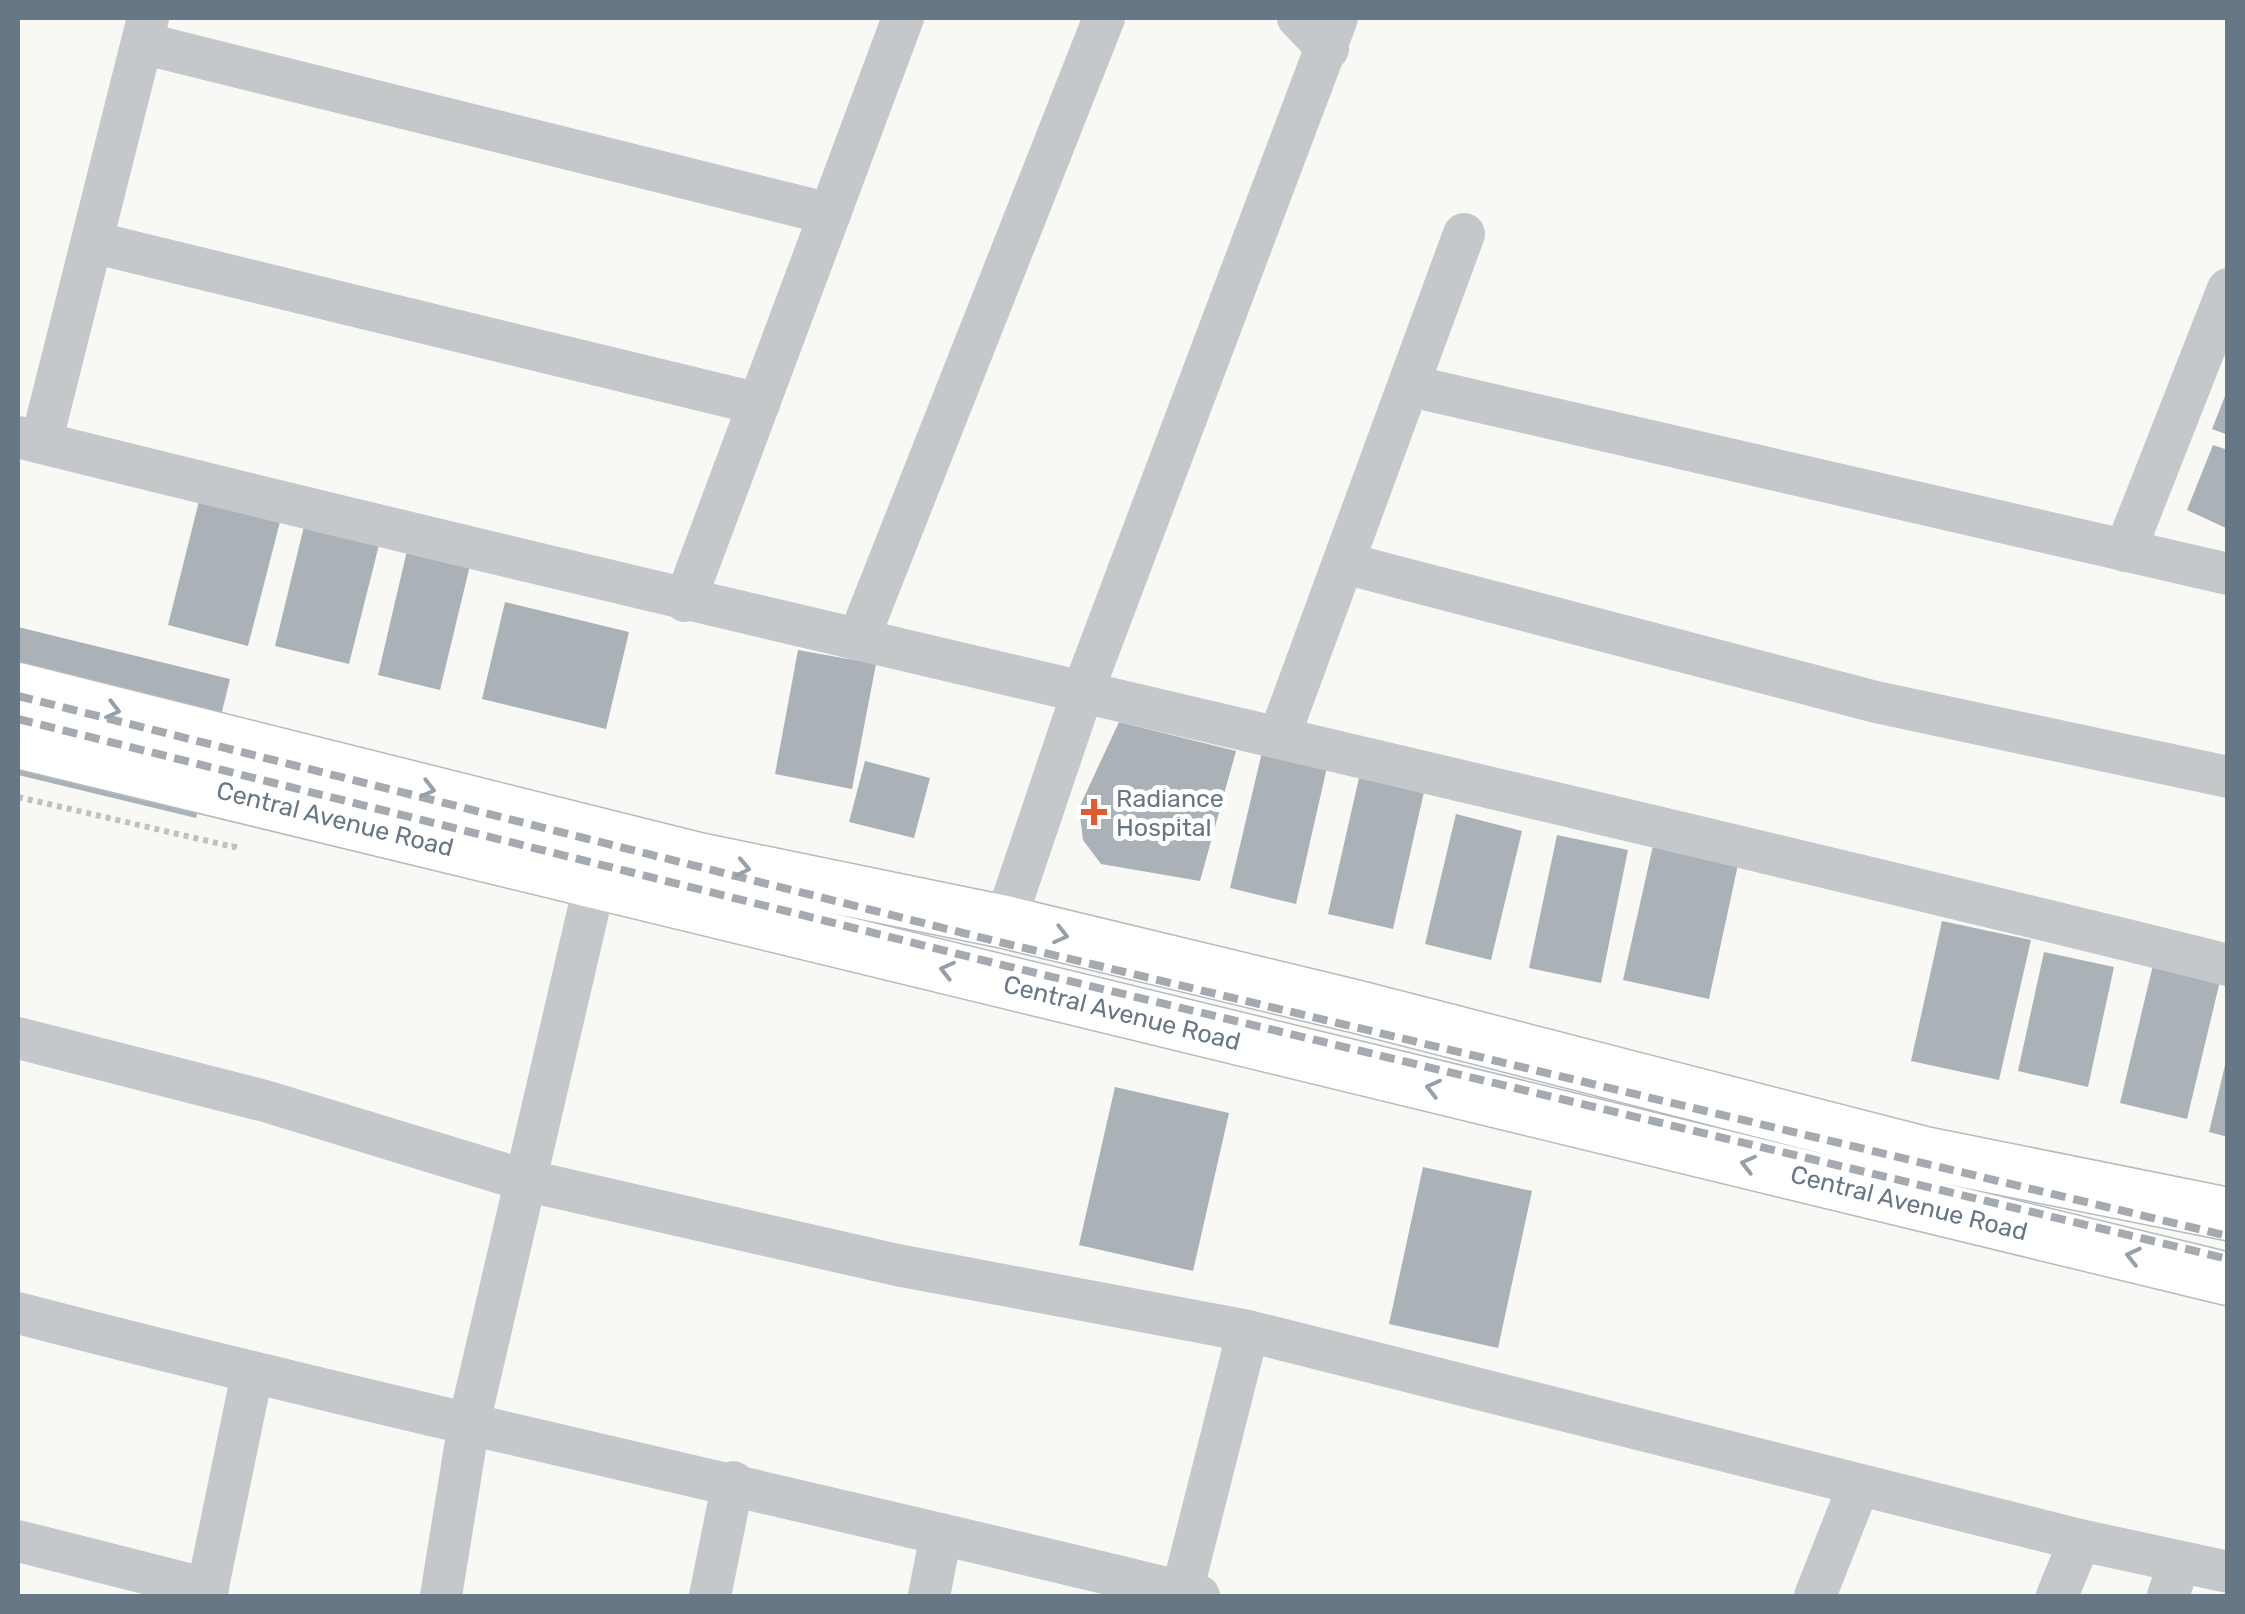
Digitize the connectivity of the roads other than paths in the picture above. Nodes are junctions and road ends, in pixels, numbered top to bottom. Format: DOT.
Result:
graph roads {
  1 [pos="904,18"];
  2 [pos="1104,18"];
  3 [pos="1298,18"];
  4 [pos="145,30"];
  5 [pos="1332,33"];
  6 [pos="830,214"];
  7 [pos="1464,234"];
  8 [pos="92,242"];
  9 [pos="2228,288"];
  10 [pos="1411,386"];
  11 [pos="758,404"];
  12 [pos="29,440"];
  13 [pos="2126,550"];
  14 [pos="1344,563"];
  15 [pos="2228,574"];
  16 [pos="684,601"];
  17 [pos="858,640"];
  18 [pos="18,689"];
  19 [pos="1083,691"];
  20 [pos="1279,737"];
  21 [pos="18,742"];
  22 [pos="2228,777"];
  23 [pos="595,882"];
  24 [pos="1005,922"];
  25 [pos="2228,966"];
  26 [pos="18,1038"];
  27 [pos="524,1180"];
  28 [pos="2228,1214"];
  29 [pos="2228,1279"];
  30 [pos="18,1313"];
  31 [pos="1248,1332"];
  32 [pos="252,1374"];
  33 [pos="469,1422"];
  34 [pos="733,1482"];
  35 [pos="1858,1484"];
  36 [pos="942,1534"];
  37 [pos="2080,1540"];
  38 [pos="18,1541"];
  39 [pos="2228,1572"];
  40 [pos="2174,1580"];
  41 [pos="207,1593"];
  42 [pos="1190,1594"];
  43 [pos="441,1596"];
  44 [pos="710,1596"];
  45 [pos="928,1596"];
  46 [pos="1815,1596"];
  47 [pos="2057,1596"];
  1 -- 6 [label="street"];
  2 -- 17 [label="street"];
  3 -- 5 [label="street"];
  4 -- 6 [label="street"];
  4 -- 8 [label="street"];
  5 -- 19 [label="street"];
  6 -- 11 [label="street"];
  7 -- 10 [label="street"];
  8 -- 11 [label="street"];
  8 -- 12 [label="street"];
  9 -- 13 [label="street"];
  10 -- 13 [label="street"];
  10 -- 14 [label="street"];
  11 -- 16 [label="street"];
  12 -- 16 [label="street"];
  13 -- 15 [label="street"];
  14 -- 20 [label="street"];
  14 -- 22 [label="street"];
  16 -- 17 [label="street"];
  17 -- 19 [label="street"];
  18 -- 24 [label="main road, one-way"];
  19 -- 20 [label="street"];
  19 -- 24 [label="street"];
  20 -- 25 [label="street"];
  21 -- 23 [label="main road, Central Avenue Road"];
  23 -- 27 [label="street"];
  29 -- 23 [label="main road, Central Avenue Road, one-way"];
  24 -- 28 [label="main road, one-way"];
  26 -- 27 [label="street"];
  27 -- 31 [label="street"];
  27 -- 33 [label="street"];
  30 -- 32 [label="street"];
  31 -- 35 [label="street"];
  31 -- 42 [label="street"];
  32 -- 33 [label="street"];
  32 -- 41 [label="street"];
  33 -- 34 [label="street"];
  33 -- 43 [label="street"];
  34 -- 36 [label="street"];
  34 -- 44 [label="street"];
  35 -- 37 [label="street"];
  35 -- 46 [label="street"];
  36 -- 42 [label="street"];
  36 -- 45 [label="street"];
  37 -- 40 [label="street"];
  37 -- 47 [label="street"];
  38 -- 41 [label="street"];
  39 -- 40 [label="street"];
}
